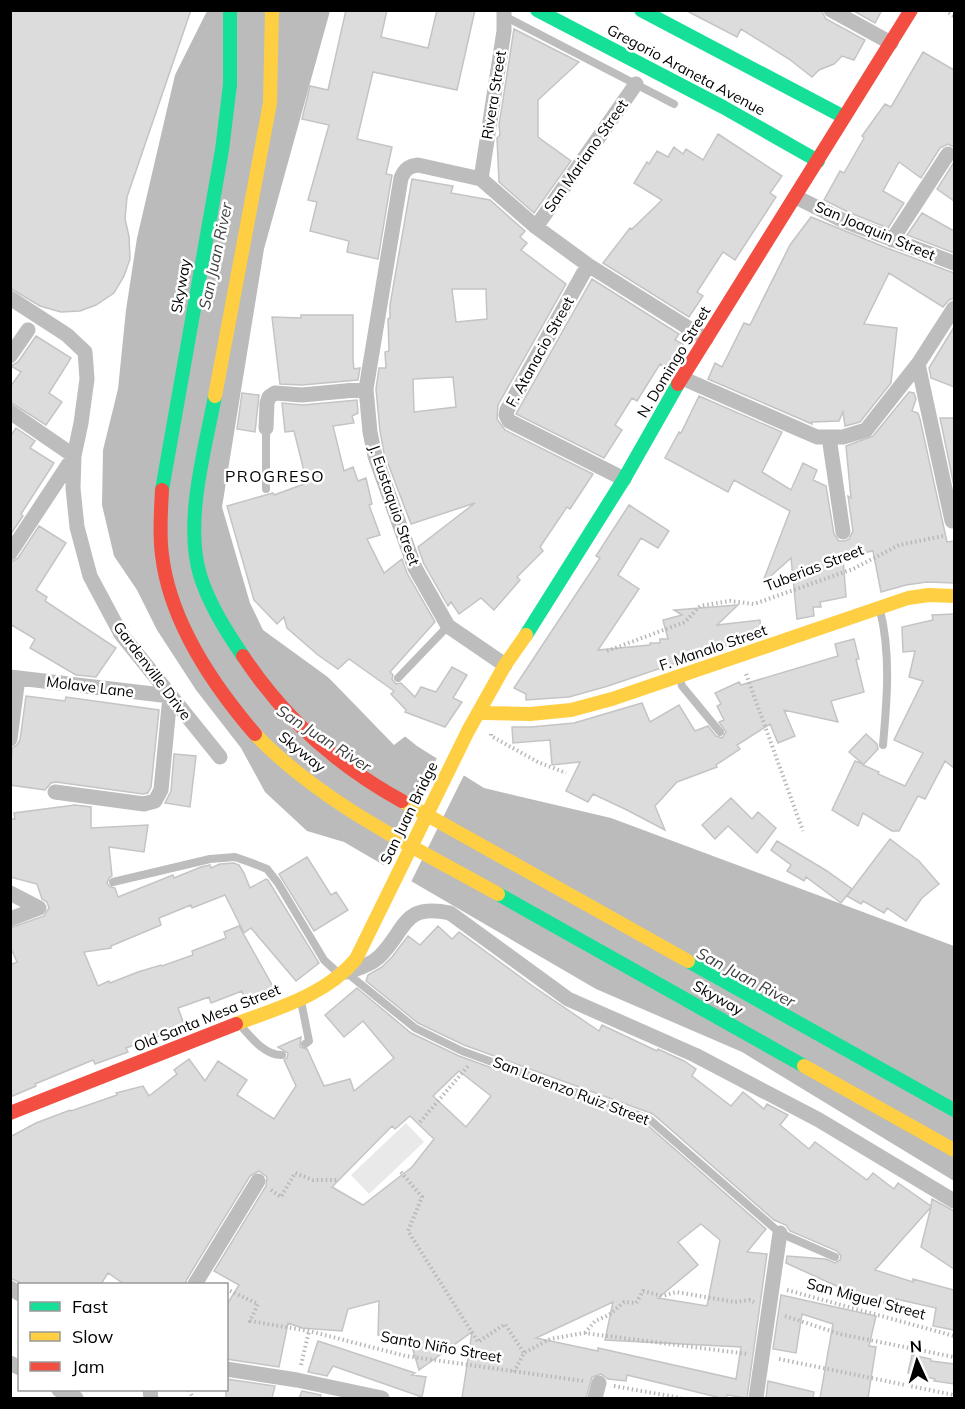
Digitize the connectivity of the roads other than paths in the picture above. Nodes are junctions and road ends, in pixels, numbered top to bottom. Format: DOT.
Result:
graph roads {
  1 [pos="230,10"];
  2 [pos="272,10"];
  3 [pos="537,10"];
  4 [pos="640,10"];
  5 [pos="831,10"];
  6 [pos="911,10"];
  7 [pos="504,13"];
  8 [pos="891,43"];
  9 [pos="636,84"];
  10 [pos="675,104"];
  11 [pos="844,117"];
  12 [pos="948,154"];
  13 [pos="818,161"];
  14 [pos="481,179"];
  15 [pos="796,197"];
  16 [pos="536,228"];
  17 [pos="892,240"];
  18 [pos="954,263"];
  19 [pos="588,265"];
  20 [pos="10,298"];
  21 [pos="954,308"];
  22 [pos="28,330"];
  23 [pos="706,339"];
  24 [pos="10,356"];
  25 [pos="918,364"];
  26 [pos="682,378"];
  27 [pos="366,389"];
  28 [pos="10,412"];
  29 [pos="267,428"];
  30 [pos="828,438"];
  31 [pos="74,456"];
  32 [pos="624,479"];
  33 [pos="266,489"];
  34 [pos="952,521"];
  35 [pos="843,532"];
  36 [pos="10,553"];
  37 [pos="954,596"];
  38 [pos="880,607"];
  39 [pos="448,626"];
  40 [pos="505,665"];
  41 [pos="679,677"];
  42 [pos="14,678"];
  43 [pos="398,678"];
  44 [pos="170,696"];
  45 [pos="485,712"];
  46 [pos="468,731"];
  47 [pos="720,732"];
  48 [pos="10,739"];
  49 [pos="884,745"];
  50 [pos="220,758"];
  51 [pos="55,792"];
  52 [pos="113,882"];
  53 [pos="10,893"];
  54 [pos="379,909"];
  55 [pos="10,919"];
  56 [pos="344,974"];
  57 [pos="300,999"];
  58 [pos="238,1023"];
  59 [pos="305,1044"];
  60 [pos="282,1055"];
  61 [pos="954,1110"];
  62 [pos="10,1113"];
  63 [pos="954,1150"];
  64 [pos="258,1181"];
  65 [pos="954,1201"];
  66 [pos="780,1233"];
  67 [pos="835,1257"];
  68 [pos="196,1283"];
  69 [pos="228,1369"];
  70 [pos="382,1398"];
  71 [pos="756,1398"];
  1 -- 63 [label="main road, Skyway"];
  2 -- 61 [label="main road, Skyway"];
  3 -- 13 [label="main road, Gregorio Araneta Avenue"];
  4 -- 11 [label="main road, Gregorio Araneta Avenue"];
  5 -- 8 [label="street"];
  6 -- 8 [label="main road, N. Domingo Street"];
  7 -- 9 [label="lane"];
  7 -- 14 [label="street, Rivera Street"];
  8 -- 11 [label="main road, N. Domingo Street"];
  9 -- 10 [label="lane"];
  9 -- 16 [label="street, San Mariano Street"];
  11 -- 13 [label="main road, N. Domingo Street"];
  12 -- 17 [label="street"];
  13 -- 15 [label="main road, N. Domingo Street"];
  14 -- 16 [label="street"];
  14 -- 27 [label="street, J. Eustaquio Street"];
  15 -- 17 [label="street, San Joaquin Street"];
  15 -- 23 [label="main road, N. Domingo Street"];
  16 -- 19 [label="street"];
  17 -- 18 [label="street, San Joaquin Street"];
  19 -- 23 [label="street"];
  19 -- 32 [label="street, F. Atanacio Street"];
  20 -- 31 [label="street, Gardenville Drive"];
  21 -- 25 [label="street"];
  22 -- 24 [label="street"];
  23 -- 26 [label="main road, N. Domingo Street"];
  25 -- 30 [label="street"];
  25 -- 34 [label="street"];
  26 -- 30 [label="street"];
  26 -- 32 [label="main road, N. Domingo Street"];
  27 -- 29 [label="street"];
  27 -- 39 [label="street, J. Eustaquio Street"];
  28 -- 31 [label="street"];
  29 -- 33 [label="lane"];
  30 -- 35 [label="street"];
  31 -- 36 [label="street"];
  31 -- 44 [label="street, Gardenville Drive"];
  32 -- 40 [label="main road, N. Domingo Street"];
  37 -- 38 [label="main road, F. Manalo Street"];
  38 -- 41 [label="main road, F. Manalo Street"];
  38 -- 49 [label="lane"];
  39 -- 40 [label="street, J. Eustaquio Street"];
  39 -- 43 [label="lane"];
  40 -- 45 [label="main road, N. Domingo Street"];
  41 -- 45 [label="main road, F. Manalo Street"];
  41 -- 47 [label="lane"];
  42 -- 44 [label="street, Molave Lane"];
  42 -- 48 [label="street"];
  44 -- 50 [label="street, Gardenville Drive"];
  44 -- 51 [label="street"];
  45 -- 46 [label="main road, N. Domingo Street"];
  46 -- 54 [label="main road, San Juan Bridge"];
  52 -- 56 [label="lane, San Lorenzo Ruiz Street"];
  53 -- 55 [label="street"];
  54 -- 56 [label="main road, Old Santa Mesa Street"];
  56 -- 57 [label="main road, Old Santa Mesa Street"];
  56 -- 65 [label="street"];
  56 -- 66 [label="lane, San Lorenzo Ruiz Street"];
  57 -- 58 [label="main road, Old Santa Mesa Street"];
  57 -- 59 [label="lane"];
  58 -- 60 [label="lane"];
  58 -- 62 [label="main road, Old Santa Mesa Street"];
  64 -- 68 [label="street"];
  66 -- 67 [label="lane, San Lorenzo Ruiz Street"];
  66 -- 71 [label="street"];
  69 -- 70 [label="street"];
}
